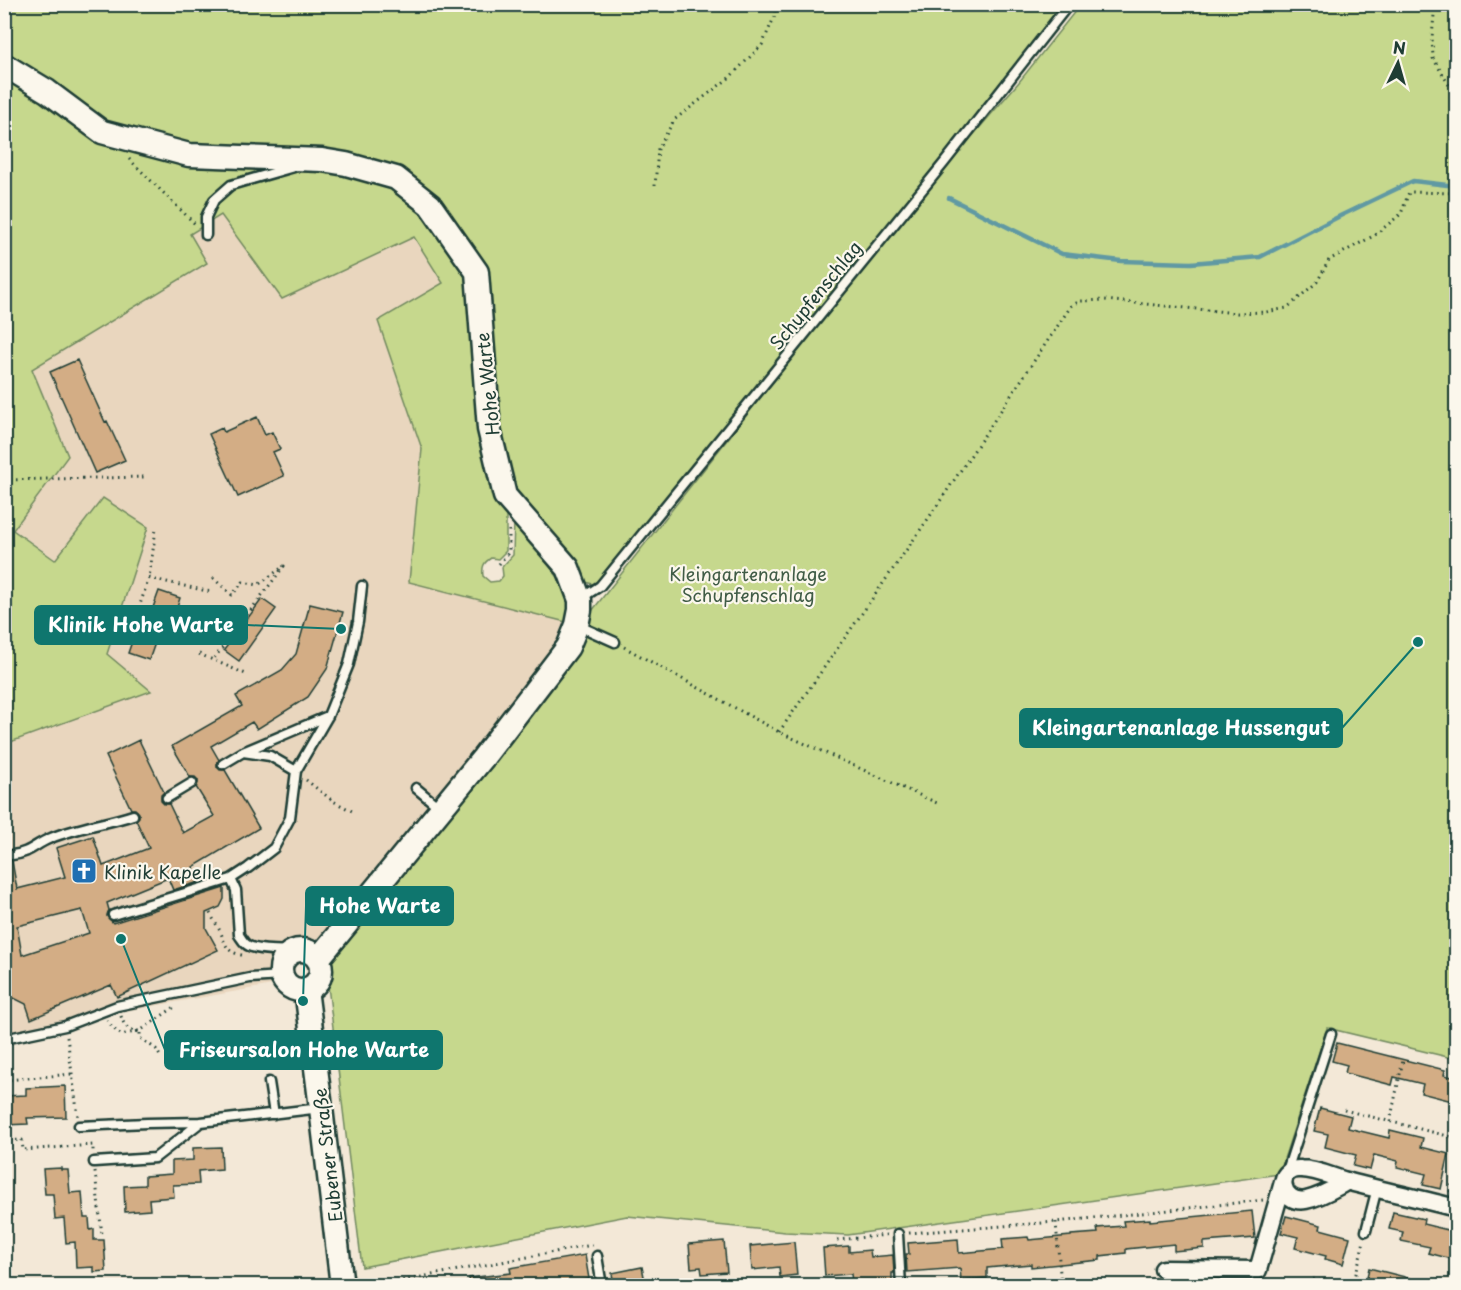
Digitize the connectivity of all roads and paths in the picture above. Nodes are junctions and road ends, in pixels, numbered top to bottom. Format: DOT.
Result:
graph roads {
  1 [pos="775,4"];
  2 [pos="1069,4"];
  3 [pos="1435,4"];
  4 [pos="4,65"];
  5 [pos="1456,97"];
  6 [pos="126,156"];
  7 [pos="322,160"];
  8 [pos="655,186"];
  9 [pos="1456,193"];
  10 [pos="206,235"];
  11 [pos="146,477"];
  12 [pos="4,480"];
  13 [pos="509,500"];
  14 [pos="156,530"];
  15 [pos="499,564"];
  16 [pos="149,578"];
  17 [pos="213,578"];
  18 [pos="362,585"];
  19 [pos="211,592"];
  20 [pos="580,600"];
  21 [pos="577,625"];
  22 [pos="131,631"];
  23 [pos="615,642"];
  24 [pos="199,654"];
  25 [pos="213,660"];
  26 [pos="248,675"];
  27 [pos="328,716"];
  28 [pos="779,732"];
  29 [pos="243,752"];
  30 [pos="223,764"];
  31 [pos="296,771"];
  32 [pos="192,783"];
  33 [pos="416,788"];
  34 [pos="167,798"];
  35 [pos="937,803"];
  36 [pos="441,809"];
  37 [pos="352,811"];
  38 [pos="133,814"];
  39 [pos="12,855"];
  40 [pos="231,879"];
  41 [pos="113,915"];
  42 [pos="292,951"];
  43 [pos="318,959"];
  44 [pos="282,976"];
  45 [pos="306,989"];
  46 [pos="186,991"];
  47 [pos="117,1006"];
  48 [pos="101,1011"];
  49 [pos="65,1026"];
  50 [pos="140,1031"];
  51 [pos="232,1032"];
  52 [pos="1331,1034"];
  53 [pos="5,1039"];
  54 [pos="297,1043"];
  55 [pos="160,1056"];
  56 [pos="1403,1060"];
  57 [pos="72,1074"];
  58 [pos="269,1082"];
  59 [pos="4,1086"];
  60 [pos="321,1108"];
  61 [pos="1344,1110"];
  62 [pos="274,1114"];
  63 [pos="201,1122"];
  64 [pos="1390,1122"];
  65 [pos="79,1126"];
  66 [pos="1456,1138"];
  67 [pos="4,1141"];
  68 [pos="74,1146"];
  69 [pos="94,1162"];
  70 [pos="1456,1170"];
  71 [pos="1285,1178"];
  72 [pos="1348,1181"];
  73 [pos="1377,1188"];
  74 [pos="1279,1199"];
  75 [pos="1451,1207"];
  76 [pos="1056,1222"];
  77 [pos="1366,1231"];
  78 [pos="898,1234"];
  79 [pos="102,1235"];
  80 [pos="837,1240"];
  81 [pos="597,1256"];
  82 [pos="1163,1269"];
  83 [pos="1313,1279"];
  84 [pos="1407,1281"];
  85 [pos="342,1286"];
  86 [pos="373,1286"];
  87 [pos="602,1286"];
  88 [pos="901,1286"];
  89 [pos="1061,1286"];
  90 [pos="1341,1286"];
  91 [pos="1353,1286"];
  92 [pos="1426,1286"];
  1 -- 8 [label="path"];
  2 -- 20 [label="lane, Schupfenschlag"];
  3 -- 5 [label="path"];
  4 -- 7 [label="street, Hohe Warte"];
  6 -- 10 [label="path"];
  7 -- 10 [label="lane"];
  7 -- 13 [label="street, Hohe Warte"];
  9 -- 28 [label="path"];
  11 -- 12 [label="path"];
  13 -- 15 [label="path"];
  13 -- 20 [label="street, Hohe Warte"];
  14 -- 16 [label="path"];
  16 -- 19 [label="path"];
  16 -- 22 [label="path"];
  17 -- 25 [label="path"];
  18 -- 27 [label="lane"];
  20 -- 21 [label="street, Hohe Warte"];
  21 -- 23 [label="lane"];
  21 -- 36 [label="street, Hohe Warte"];
  23 -- 28 [label="path"];
  24 -- 25 [label="path"];
  25 -- 26 [label="path"];
  27 -- 29 [label="lane"];
  27 -- 31 [label="lane"];
  28 -- 35 [label="path"];
  29 -- 30 [label="lane"];
  29 -- 31 [label="lane"];
  31 -- 37 [label="path"];
  31 -- 40 [label="lane"];
  32 -- 34 [label="lane"];
  33 -- 36 [label="lane"];
  36 -- 43 [label="street, Hohe Warte"];
  38 -- 39 [label="lane"];
  40 -- 41 [label="lane"];
  40 -- 42 [label="lane"];
  42 -- 43 [label="street"];
  42 -- 44 [label="street"];
  43 -- 45 [label="street, Hohe Warte"];
  44 -- 45 [label="street"];
  44 -- 46 [label="lane"];
  45 -- 60 [label="street, Eubener Straße"];
  46 -- 47 [label="lane"];
  46 -- 50 [label="path"];
  47 -- 48 [label="lane"];
  47 -- 50 [label="path"];
  48 -- 49 [label="lane"];
  48 -- 50 [label="path"];
  49 -- 53 [label="lane"];
  49 -- 57 [label="path"];
  50 -- 55 [label="path"];
  51 -- 54 [label="path"];
  52 -- 71 [label="lane"];
  56 -- 64 [label="path"];
  57 -- 59 [label="path"];
  57 -- 65 [label="path"];
  58 -- 62 [label="lane"];
  60 -- 62 [label="lane"];
  60 -- 85 [label="street, Eubener Straße"];
  61 -- 64 [label="path"];
  62 -- 63 [label="lane"];
  63 -- 65 [label="lane"];
  63 -- 69 [label="lane"];
  64 -- 66 [label="path"];
  65 -- 68 [label="path"];
  67 -- 68 [label="path"];
  68 -- 69 [label="path"];
  69 -- 79 [label="path"];
  70 -- 75 [label="path"];
  71 -- 72 [label="street"];
  71 -- 72 [label="street"];
  71 -- 74 [label="street"];
  72 -- 73 [label="street"];
  73 -- 75 [label="street"];
  73 -- 77 [label="lane"];
  74 -- 76 [label="path"];
  74 -- 82 [label="street"];
  76 -- 78 [label="path"];
  76 -- 89 [label="path"];
  77 -- 91 [label="path"];
  78 -- 80 [label="path"];
  78 -- 88 [label="lane"];
  81 -- 86 [label="path"];
  81 -- 87 [label="lane"];
  83 -- 90 [label="path"];
  84 -- 92 [label="path"];
}
